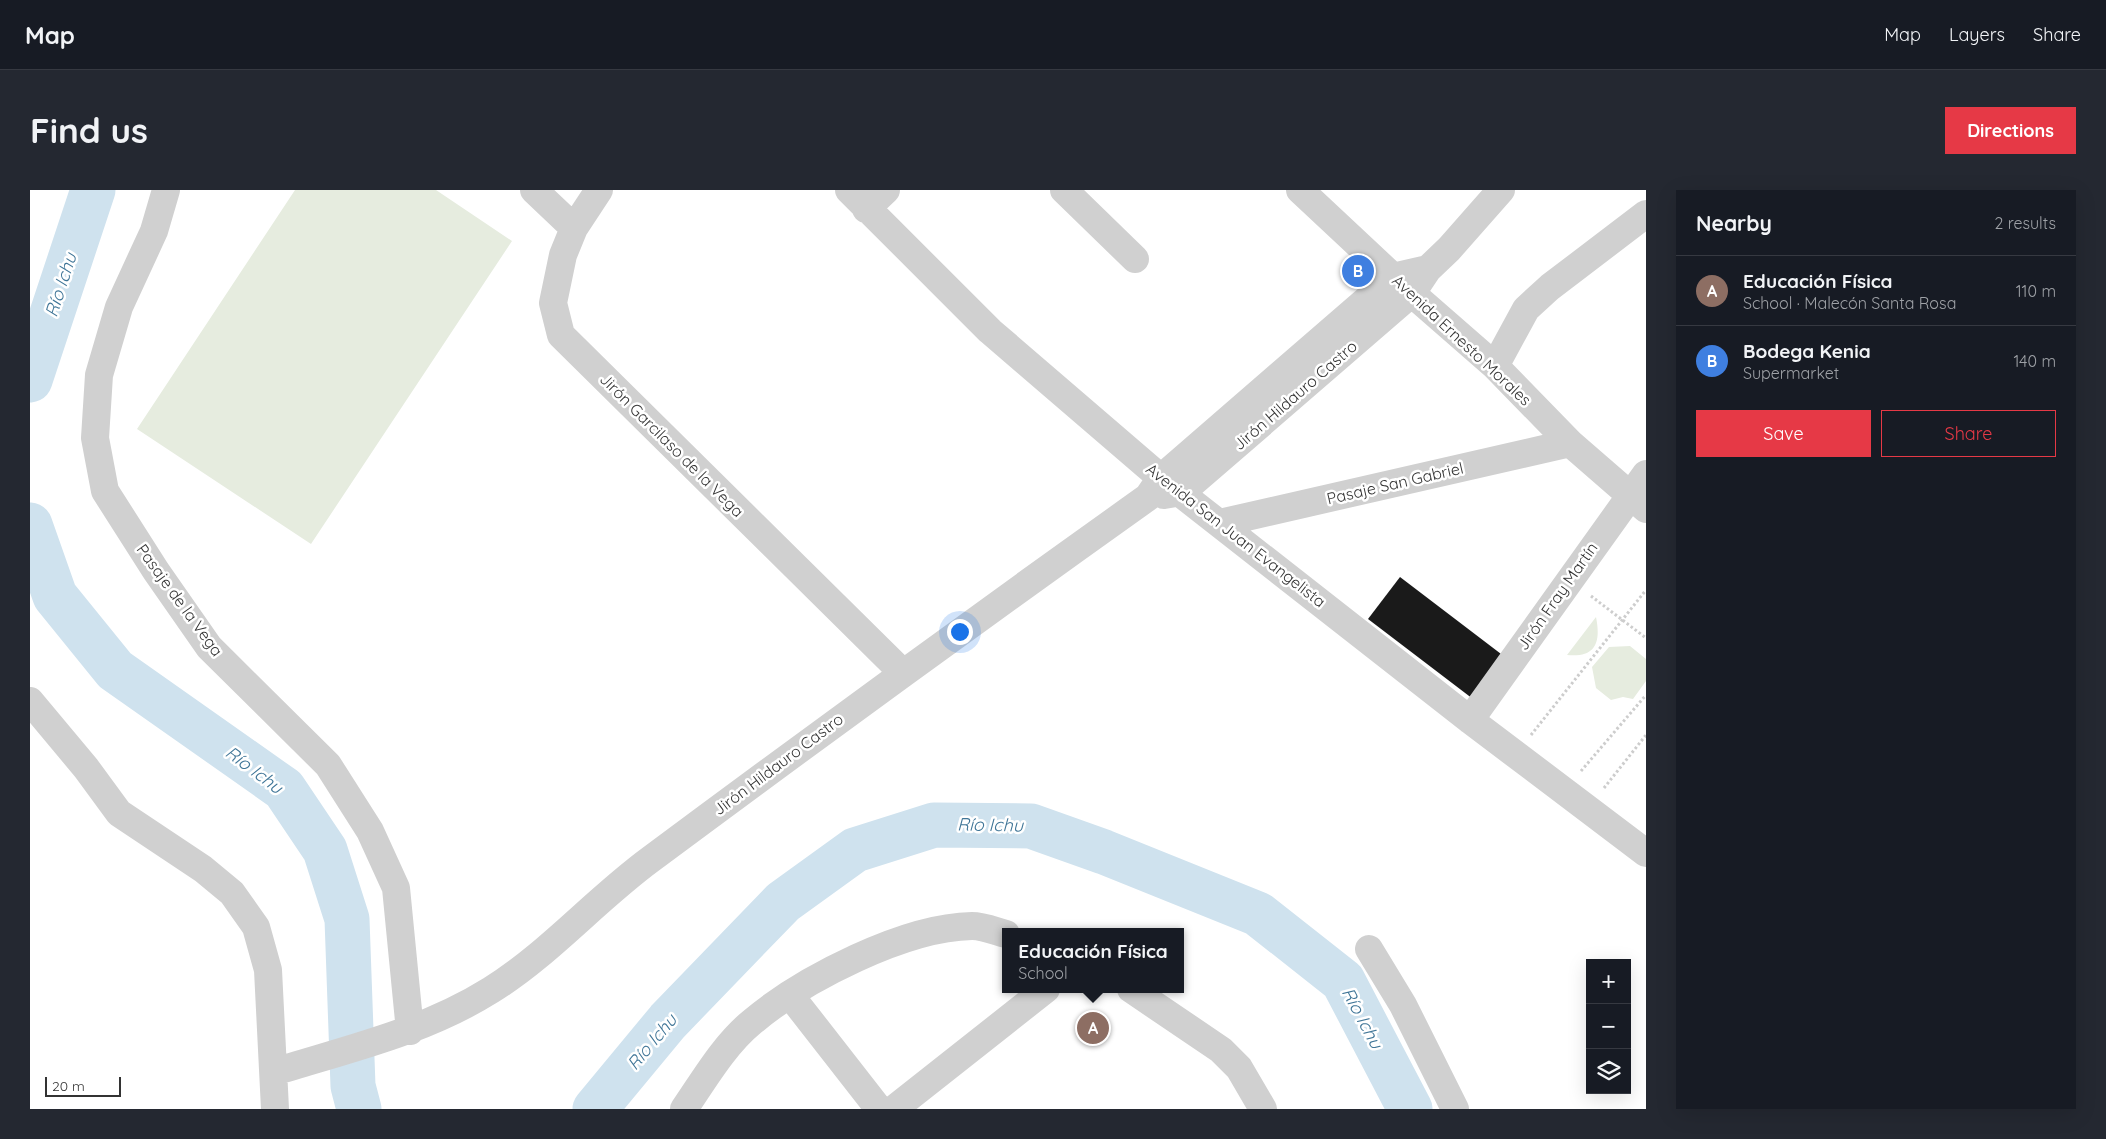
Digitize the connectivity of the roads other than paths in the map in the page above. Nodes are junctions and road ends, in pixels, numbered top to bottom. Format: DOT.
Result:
graph roads {
  1 [pos="166,190"];
  2 [pos="534,190"];
  3 [pos="599,190"];
  4 [pos="886,190"];
  5 [pos="1064,190"];
  6 [pos="1300,190"];
  7 [pos="1501,190"];
  8 [pos="858,199"];
  9 [pos="1646,214"];
  10 [pos="574,228"];
  11 [pos="1136,259"];
  12 [pos="1402,285"];
  13 [pos="1495,366"];
  14 [pos="1570,443"];
  15 [pos="1646,474"];
  16 [pos="1164,489"];
  17 [pos="1638,503"];
  18 [pos="1220,523"];
  19 [pos="902,672"];
  20 [pos="30,701"];
  21 [pos="1470,720"];
  22 [pos="1646,853"];
  23 [pos="1002,933"];
  24 [pos="1369,948"];
  25 [pos="1041,993"];
  26 [pos="1137,993"];
  27 [pos="790,995"];
  28 [pos="410,1031"];
  29 [pos="282,1070"];
  30 [pos="275,1109"];
  31 [pos="684,1109"];
  32 [pos="879,1109"];
  33 [pos="894,1109"];
  34 [pos="1263,1109"];
  35 [pos="1456,1109"];
  1 -- 28 [label="street, Pasaje de la Vega"];
  2 -- 10 [label="street"];
  3 -- 10 [label="street, Jirón Garcilaso de la Vega"];
  4 -- 8 [label="street"];
  5 -- 11 [label="street"];
  6 -- 12 [label="street, Avenida Ernesto Morales"];
  7 -- 12 [label="street, Jirón Hildauro Castro"];
  8 -- 16 [label="street, Avenida San Juan Evangelista"];
  9 -- 13 [label="street"];
  10 -- 19 [label="street, Jirón Garcilaso de la Vega"];
  12 -- 13 [label="street, Avenida Ernesto Morales"];
  12 -- 16 [label="street, Jirón Hildauro Castro"];
  13 -- 14 [label="street, Avenida Ernesto Morales"];
  14 -- 17 [label="street, Avenida Ernesto Morales"];
  14 -- 18 [label="street, Pasaje San Gabriel"];
  15 -- 17 [label="street, Jirón Fray Martín"];
  16 -- 18 [label="street, Avenida San Juan Evangelista"];
  16 -- 19 [label="street, Jirón Hildauro Castro"];
  17 -- 21 [label="street, Jirón Fray Martín"];
  18 -- 21 [label="street, Avenida San Juan Evangelista"];
  19 -- 28 [label="street, Jirón Hildauro Castro"];
  20 -- 29 [label="street"];
  21 -- 22 [label="street, Avenida San Juan Evangelista"];
  23 -- 27 [label="street"];
  24 -- 35 [label="street"];
  25 -- 33 [label="street"];
  26 -- 34 [label="street"];
  27 -- 31 [label="street"];
  27 -- 32 [label="street"];
  28 -- 29 [label="street, Jirón Hildauro Castro"];
  29 -- 30 [label="street"];
}
